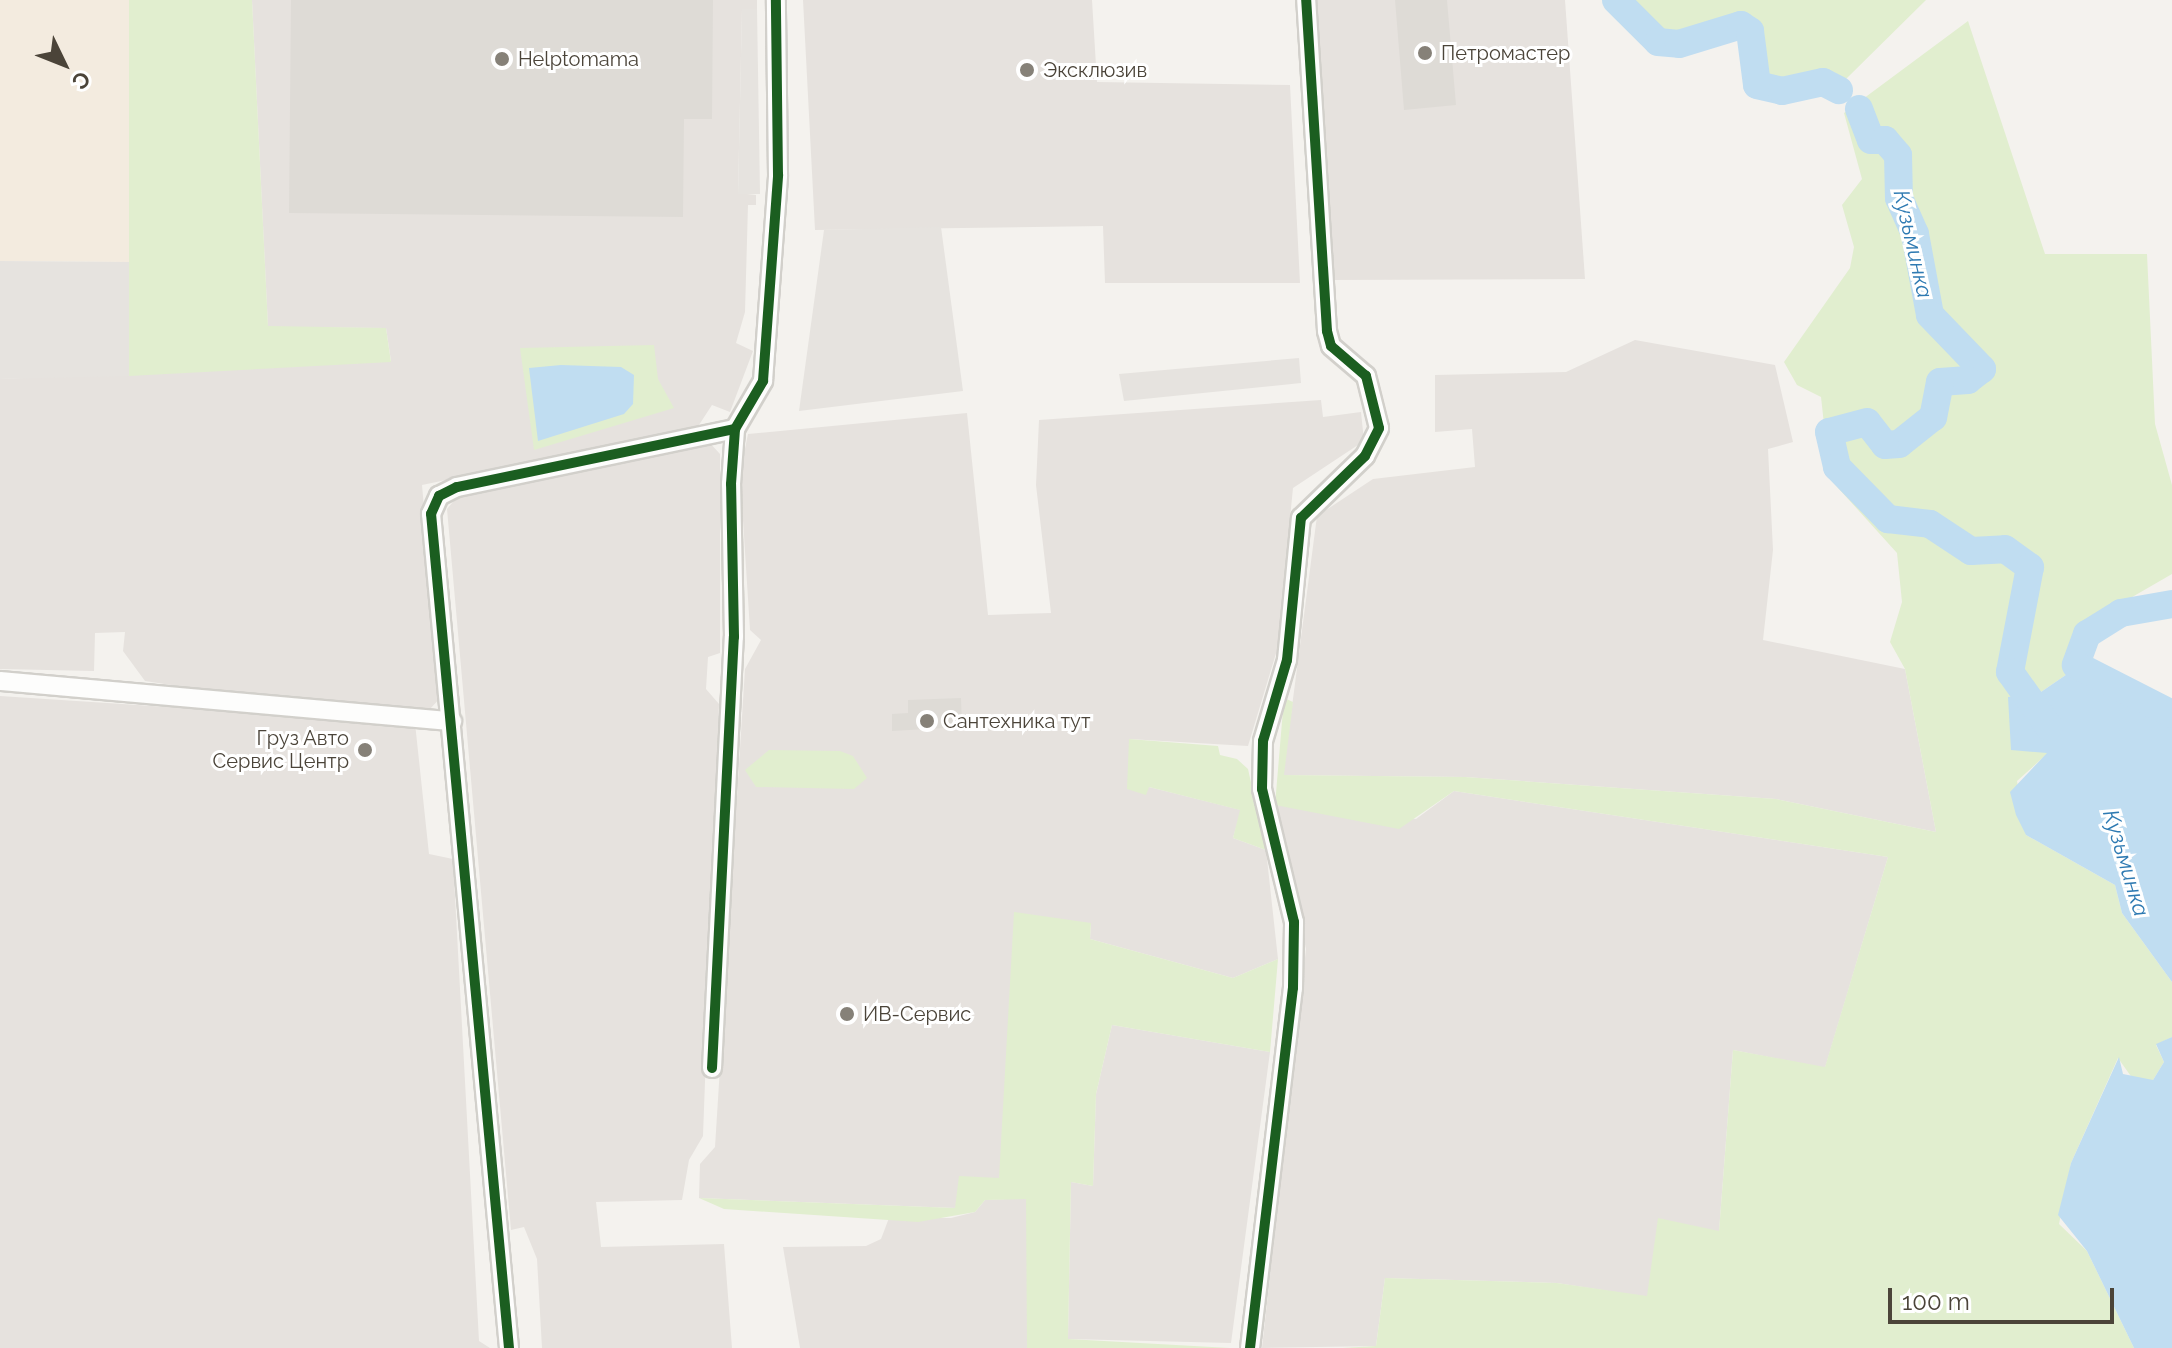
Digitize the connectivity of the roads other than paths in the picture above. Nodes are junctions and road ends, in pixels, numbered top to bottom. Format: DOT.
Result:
graph roads {
  1 [pos="776,0"];
  2 [pos="1306,0"];
  3 [pos="735,429"];
  4 [pos="0,681"];
  5 [pos="452,721"];
  6 [pos="712,1068"];
  7 [pos="509,1348"];
  8 [pos="1250,1348"];
  1 -- 3 [label="street"];
  2 -- 8 [label="street"];
  3 -- 5 [label="street"];
  3 -- 6 [label="street"];
  4 -- 5 [label="street"];
  5 -- 7 [label="street"];
}
